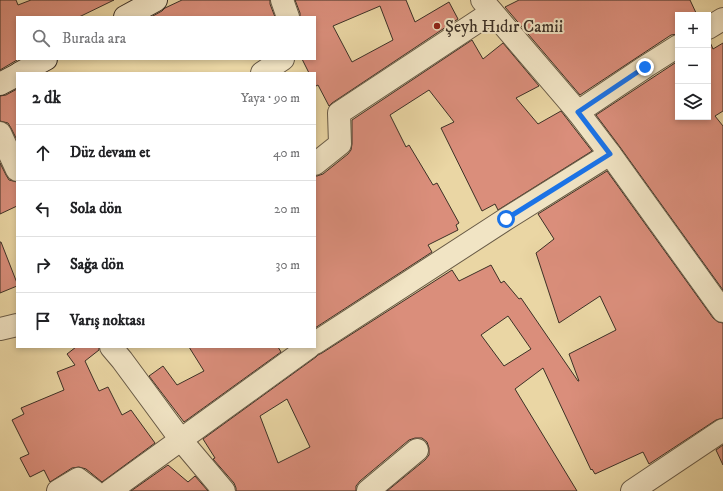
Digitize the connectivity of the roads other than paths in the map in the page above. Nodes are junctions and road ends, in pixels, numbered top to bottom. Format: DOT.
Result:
graph roads {
  1 [pos="156,0"];
  2 [pos="282,0"];
  3 [pos="487,6"];
  4 [pos="127,16"];
  5 [pos="288,16"];
  6 [pos="723,19"];
  7 [pos="711,26"];
  8 [pos="675,48"];
  9 [pos="44,60"];
  10 [pos="281,60"];
  11 [pos="22,72"];
  12 [pos="263,72"];
  13 [pos="16,76"];
  14 [pos="0,84"];
  15 [pos="578,112"];
  16 [pos="0,133"];
  17 [pos="610,154"];
  18 [pos="316,163"];
  19 [pos="16,168"];
  20 [pos="723,311"];
  21 [pos="16,325"];
  22 [pos="0,329"];
  23 [pos="316,342"];
  24 [pos="112,348"];
  25 [pos="308,348"];
  26 [pos="723,430"];
  27 [pos="181,440"];
  28 [pos="417,450"];
  29 [pos="643,488"];
  30 [pos="58,491"];
  31 [pos="94,491"];
  32 [pos="110,491"];
  33 [pos="224,491"];
  34 [pos="368,491"];
  1 -- 4 [label="street"];
  2 -- 5 [label="street"];
  3 -- 15 [label="street"];
  3 -- 18 [label="street"];
  6 -- 7 [label="street"];
  8 -- 15 [label="street"];
  9 -- 11 [label="street"];
  10 -- 12 [label="street"];
  13 -- 14 [label="street"];
  15 -- 17 [label="street"];
  16 -- 19 [label="street"];
  17 -- 20 [label="street"];
  17 -- 23 [label="street"];
  21 -- 22 [label="street"];
  24 -- 27 [label="street"];
  25 -- 27 [label="street"];
  26 -- 29 [label="street"];
  27 -- 32 [label="street"];
  27 -- 33 [label="street"];
  28 -- 34 [label="street"];
  30 -- 31 [label="street"];
}
